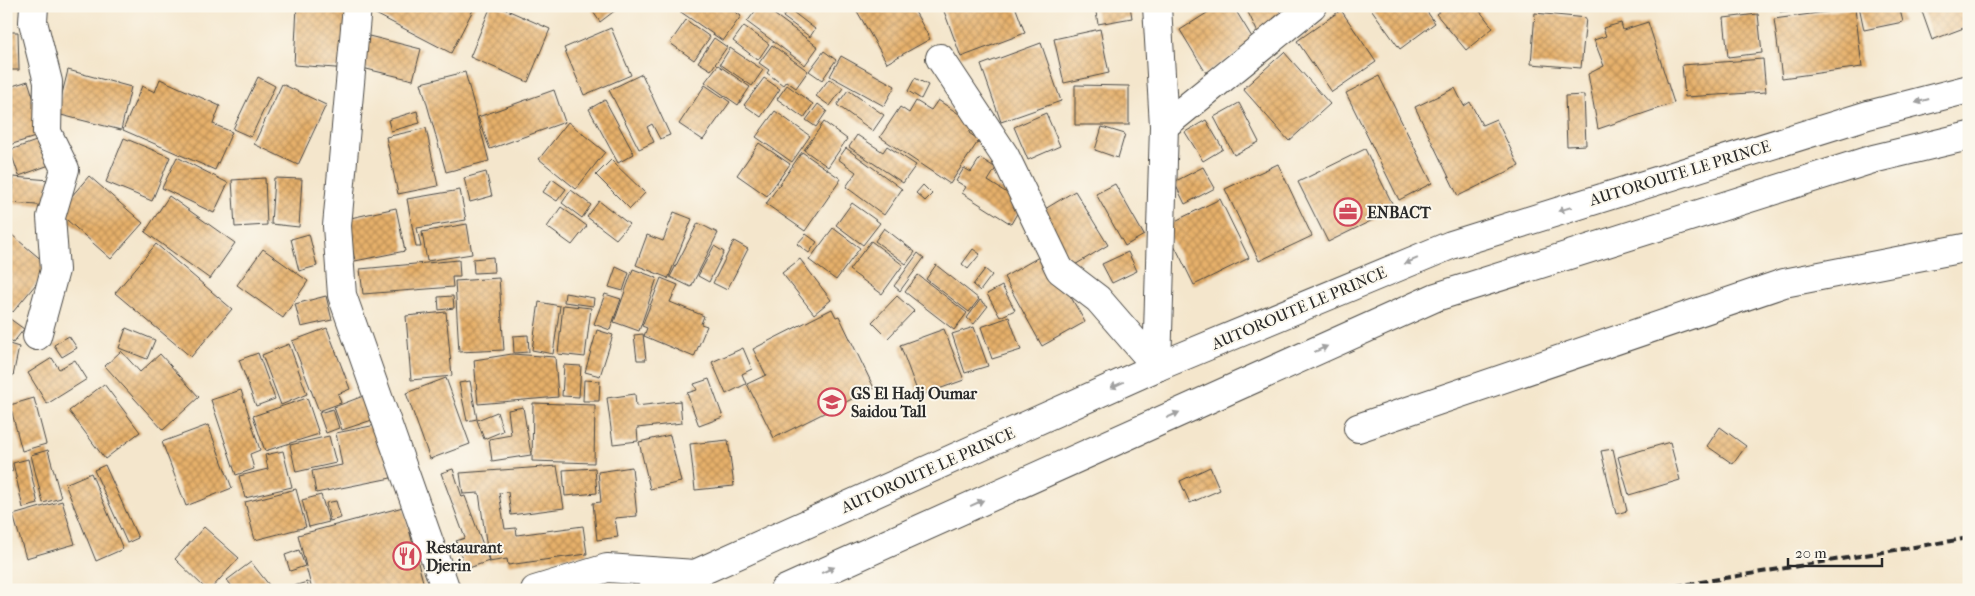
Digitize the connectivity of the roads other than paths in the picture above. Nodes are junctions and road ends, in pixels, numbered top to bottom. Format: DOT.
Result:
graph roads {
  1 [pos="34,6"];
  2 [pos="357,6"];
  3 [pos="1157,6"];
  4 [pos="1312,6"];
  5 [pos="940,58"];
  6 [pos="1969,89"];
  7 [pos="1164,126"];
  8 [pos="1969,136"];
  9 [pos="1969,246"];
  10 [pos="37,336"];
  11 [pos="1157,367"];
  12 [pos="1358,428"];
  13 [pos="695,574"];
  14 [pos="446,590"];
  15 [pos="535,590"];
  16 [pos="652,590"];
  17 [pos="784,590"];
  1 -- 10 [label="main road"];
  2 -- 14 [label="main road"];
  3 -- 7 [label="main road"];
  4 -- 7 [label="main road"];
  5 -- 11 [label="main road"];
  6 -- 11 [label="main road, AUTOROUTE LE PRINCE, one-way"];
  7 -- 11 [label="main road"];
  17 -- 8 [label="main road, one-way"];
  9 -- 12 [label="main road"];
  11 -- 13 [label="main road, AUTOROUTE LE PRINCE, one-way"];
  13 -- 15 [label="main road"];
  13 -- 16 [label="main road, AUTOROUTE LE PRINCE"];
}
